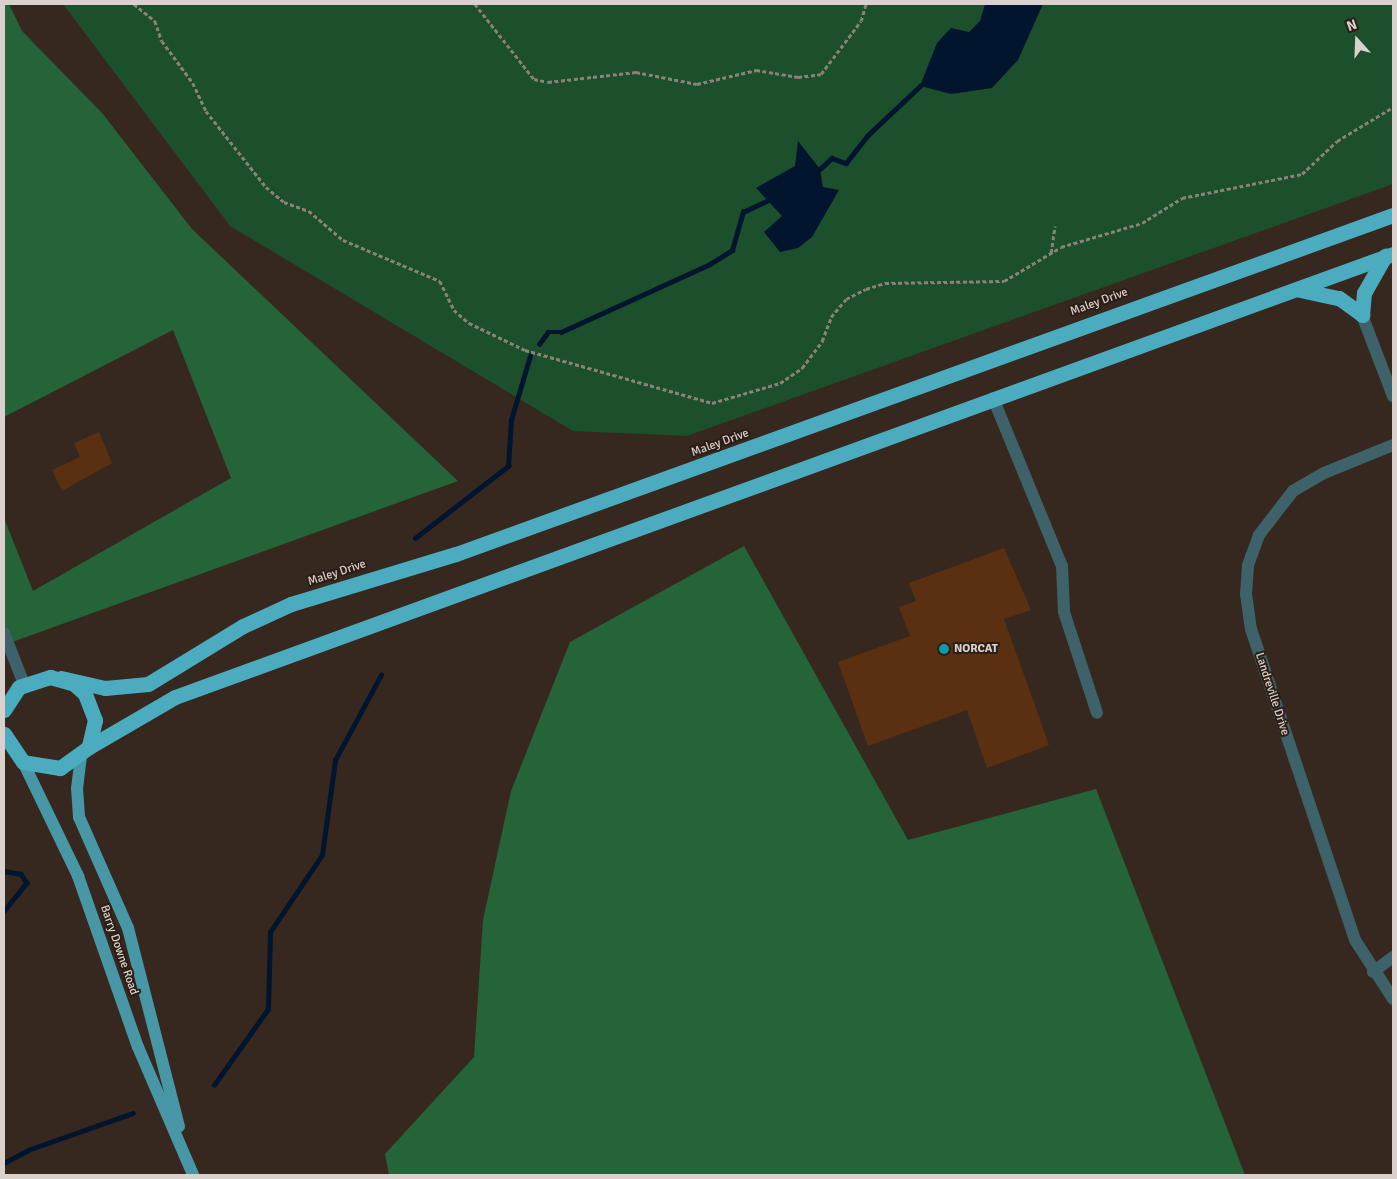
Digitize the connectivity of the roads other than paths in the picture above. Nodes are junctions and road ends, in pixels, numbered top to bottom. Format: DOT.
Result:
graph roads {
  1 [pos="1393,215"];
  2 [pos="1389,255"];
  3 [pos="1292,290"];
  4 [pos="1362,315"];
  5 [pos="1393,396"];
  6 [pos="994,398"];
  7 [pos="1393,446"];
  8 [pos="4,633"];
  9 [pos="61,678"];
  10 [pos="24,684"];
  11 [pos="8,698"];
  12 [pos="4,710"];
  13 [pos="1098,713"];
  14 [pos="4,734"];
  15 [pos="85,752"];
  16 [pos="15,759"];
  17 [pos="1393,957"];
  18 [pos="1373,972"];
  19 [pos="1393,999"];
  20 [pos="184,1150"];
  21 [pos="193,1175"];
  1 -- 9 [label="highway, Maley Drive"];
  2 -- 3 [label="highway"];
  2 -- 4 [label="highway"];
  3 -- 4 [label="highway"];
  3 -- 6 [label="highway"];
  4 -- 5 [label="street"];
  6 -- 13 [label="street"];
  6 -- 15 [label="highway"];
  7 -- 18 [label="street, Landreville Drive"];
  8 -- 10 [label="street"];
  9 -- 10 [label="highway, Maley Drive"];
  9 -- 15 [label="highway"];
  10 -- 11 [label="highway"];
  11 -- 12 [label="highway"];
  14 -- 16 [label="highway"];
  15 -- 16 [label="highway"];
  15 -- 20 [label="main road, Barry Downe Road"];
  16 -- 20 [label="main road, Barry Downe Road"];
  17 -- 18 [label="street"];
  18 -- 19 [label="street, Landreville Drive"];
  20 -- 21 [label="main road, Barry Downe Road"];
}
